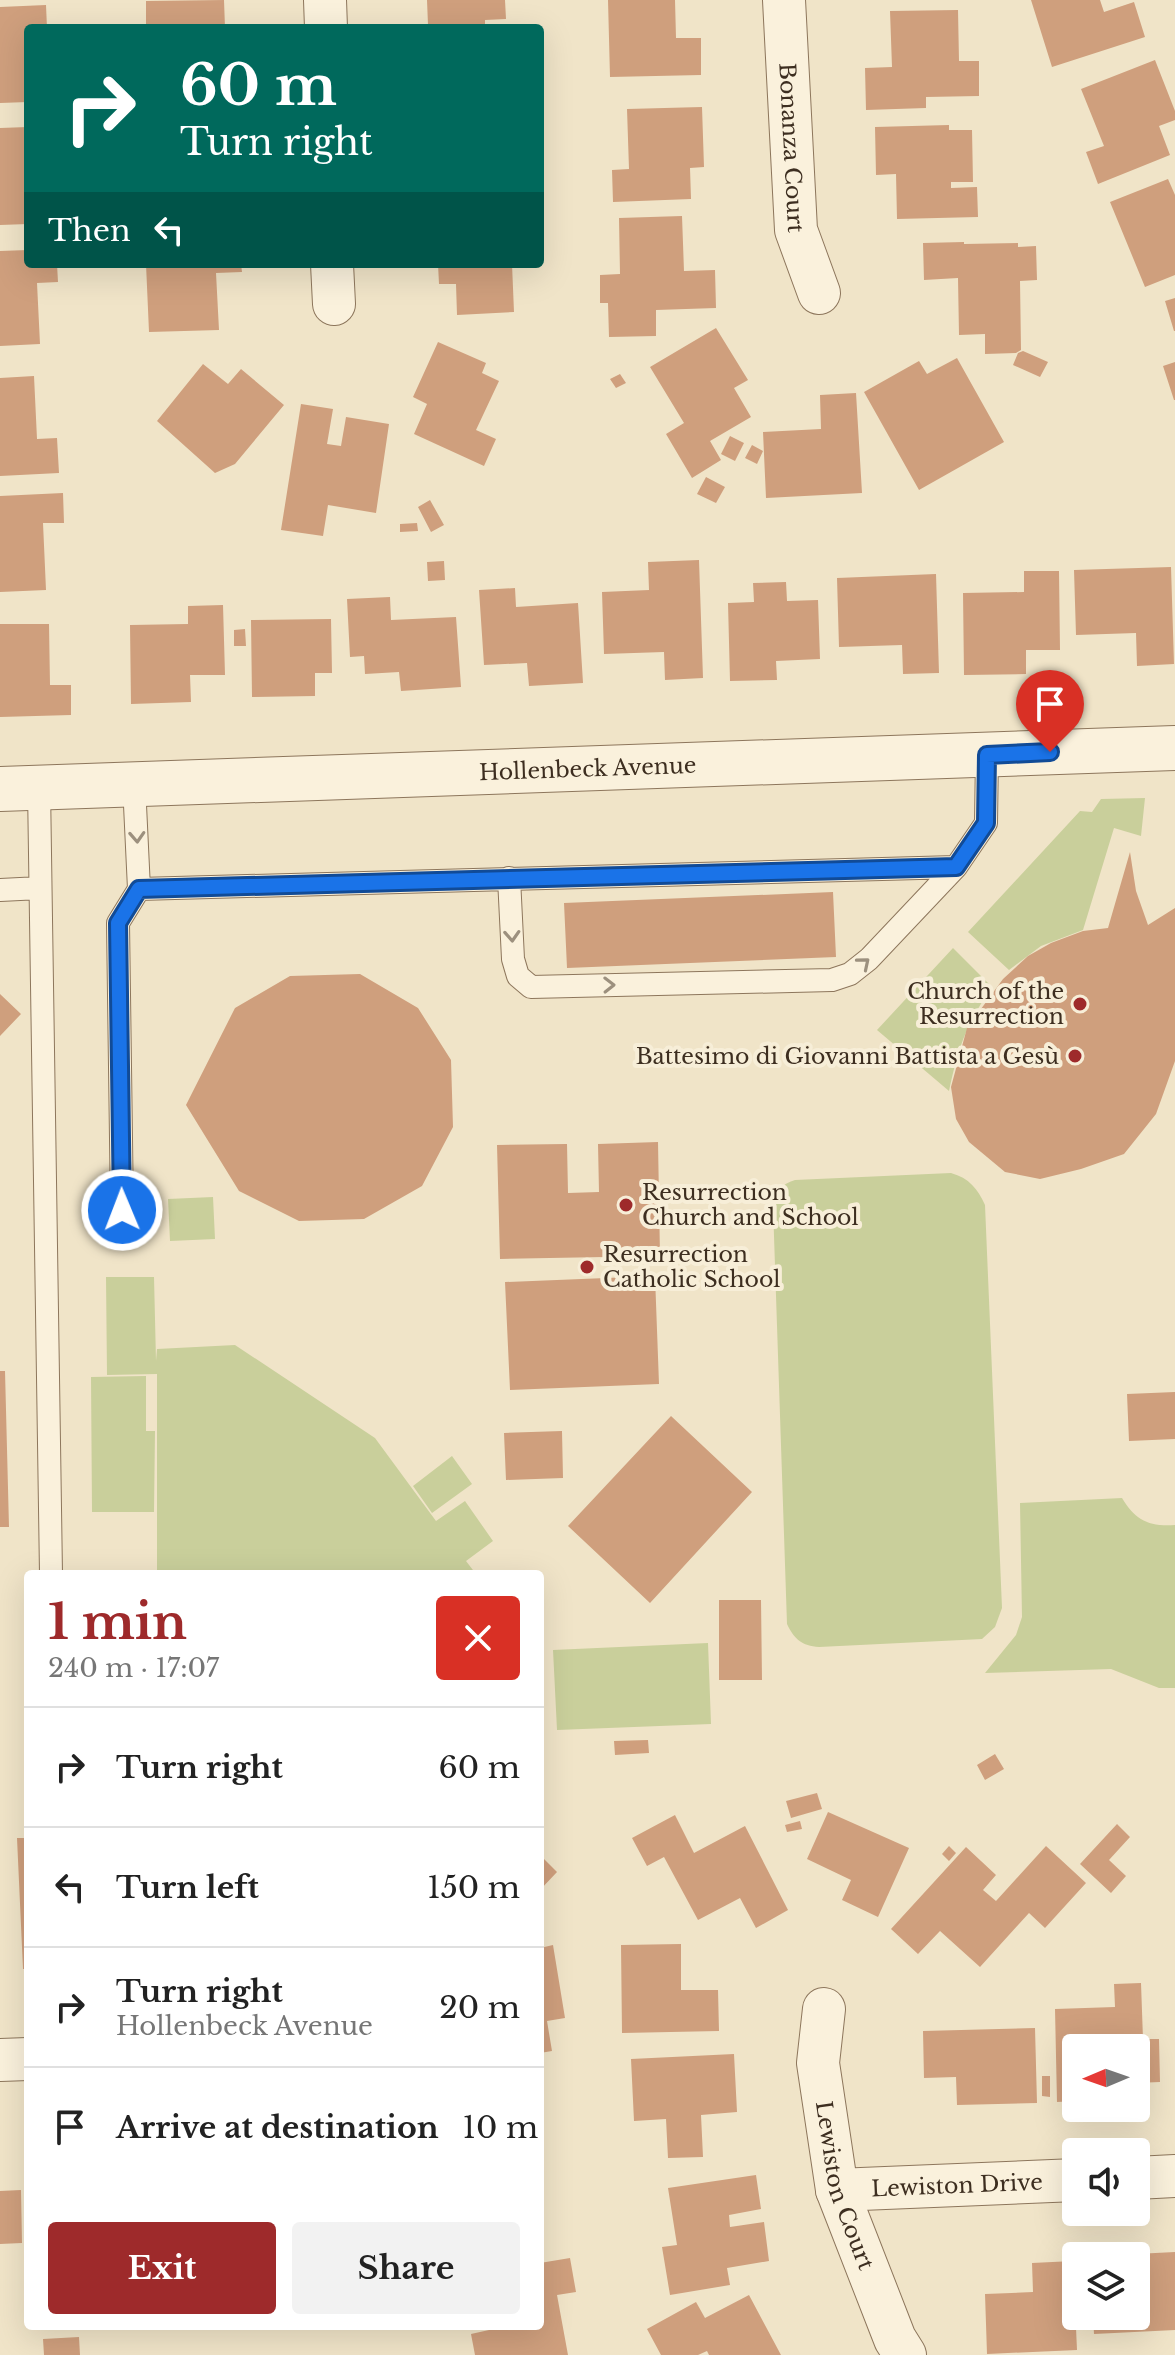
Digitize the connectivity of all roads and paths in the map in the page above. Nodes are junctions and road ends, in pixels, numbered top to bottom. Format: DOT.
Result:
graph roads {
  1 [pos="325,0"];
  2 [pos="784,0"];
  3 [pos="326,24"];
  4 [pos="819,293"];
  5 [pos="1175,748"];
  6 [pos="987,755"];
  7 [pos="134,784"];
  8 [pos="20,788"];
  9 [pos="956,867"];
  10 [pos="509,878"];
  11 [pos="40,888"];
  12 [pos="139,889"];
  13 [pos="0,890"];
  14 [pos="122,1210"];
  15 [pos="51,1570"];
  16 [pos="824,2009"];
  17 [pos="24,2059"];
  18 [pos="0,2060"];
  19 [pos="1175,2176"];
  20 [pos="1150,2177"];
  21 [pos="1062,2181"];
  22 [pos="837,2190"];
  23 [pos="905,2355"];
  1 -- 3 [label="street"];
  2 -- 4 [label="street, Bonanza Court"];
  5 -- 6 [label="street, Hollenbeck Avenue"];
  6 -- 7 [label="street, Hollenbeck Avenue"];
  6 -- 9 [label="lane"];
  7 -- 8 [label="street, Hollenbeck Avenue"];
  7 -- 12 [label="lane, one-way"];
  8 -- 11 [label="lane"];
  9 -- 10 [label="lane"];
  10 -- 9 [label="lane, one-way"];
  10 -- 12 [label="lane"];
  11 -- 13 [label="lane"];
  11 -- 15 [label="lane"];
  12 -- 14 [label="lane"];
  16 -- 22 [label="street, Lewiston Court"];
  17 -- 18 [label="street"];
  19 -- 20 [label="street"];
  21 -- 22 [label="street, Lewiston Drive"];
  22 -- 23 [label="street, Lewiston Court"];
}
